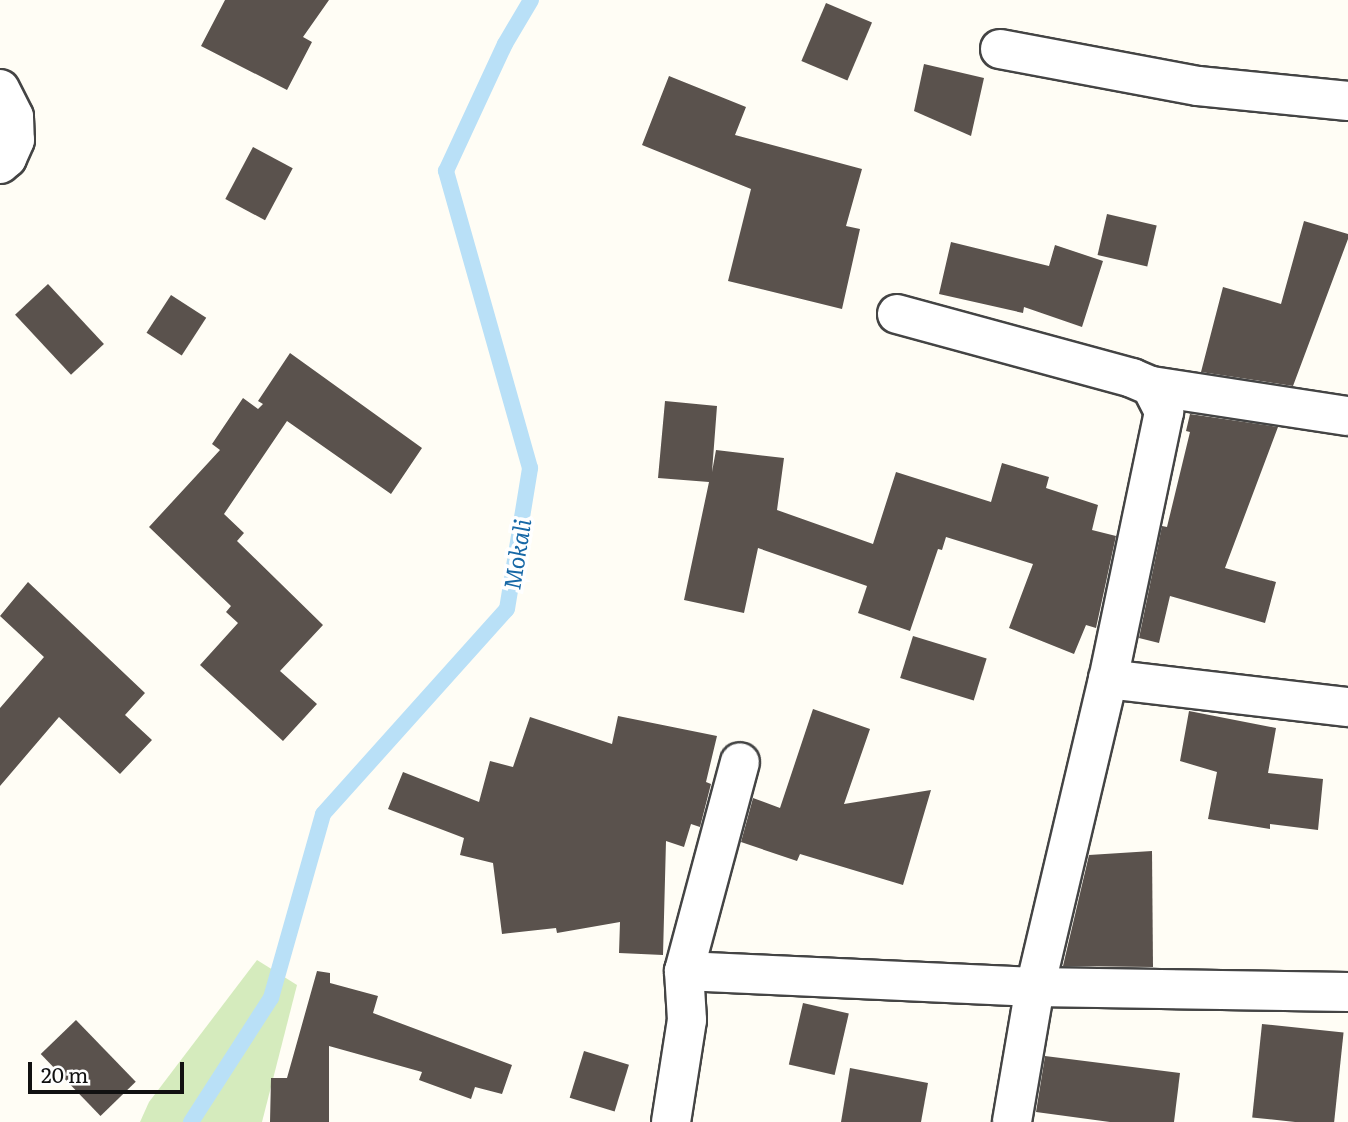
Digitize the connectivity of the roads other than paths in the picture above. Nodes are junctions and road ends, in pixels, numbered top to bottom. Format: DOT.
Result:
graph roads {
  1 [pos="1000,49"];
  2 [pos="0,89"];
  3 [pos="1348,101"];
  4 [pos="0,164"];
  5 [pos="897,314"];
  6 [pos="1151,386"];
  7 [pos="1348,415"];
  8 [pos="1108,679"];
  9 [pos="1348,707"];
  10 [pos="740,762"];
  11 [pos="684,971"];
  12 [pos="1035,987"];
  13 [pos="1348,992"];
  14 [pos="671,1122"];
  15 [pos="1013,1122"];
  1 -- 3 [label="street"];
  2 -- 4 [label="street"];
  5 -- 6 [label="street"];
  6 -- 7 [label="street"];
  6 -- 8 [label="street"];
  8 -- 9 [label="street"];
  8 -- 12 [label="street"];
  10 -- 11 [label="street"];
  11 -- 12 [label="street"];
  11 -- 14 [label="street"];
  12 -- 13 [label="street"];
  12 -- 15 [label="street"];
}
